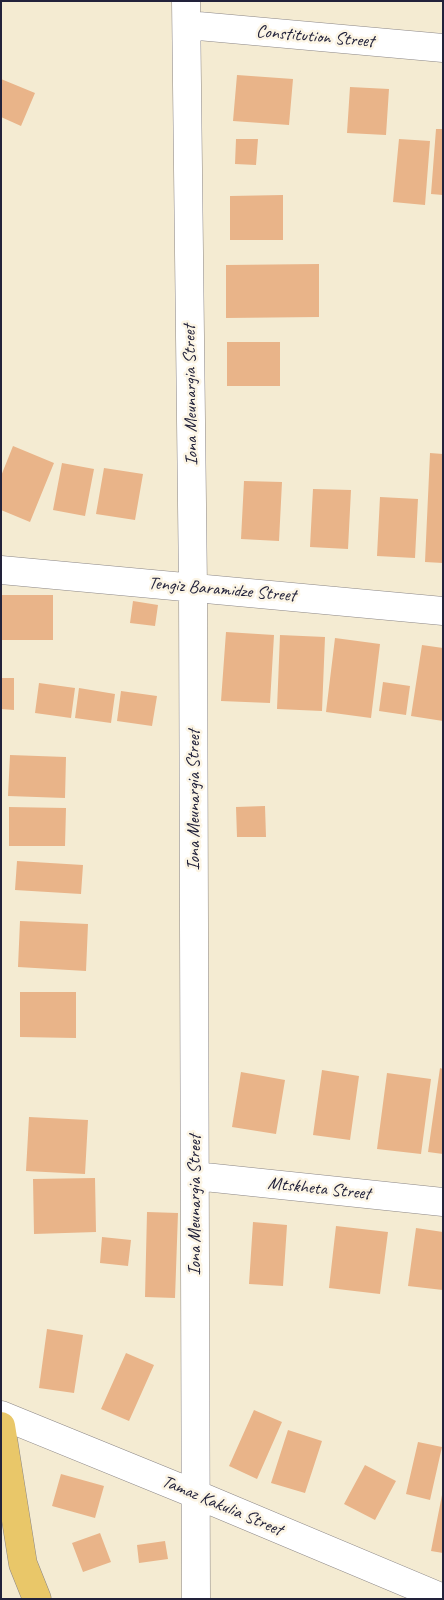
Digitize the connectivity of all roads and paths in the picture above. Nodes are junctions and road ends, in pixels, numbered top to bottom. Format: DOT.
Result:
graph roads {
  1 [pos="186,13"];
  2 [pos="443,48"];
  3 [pos="1,570"];
  4 [pos="193,588"];
  5 [pos="443,612"];
  6 [pos="195,1176"];
  7 [pos="443,1202"];
  8 [pos="1,1415"];
  9 [pos="1,1426"];
  10 [pos="195,1494"];
  11 [pos="443,1598"];
  12 [pos="37,1599"];
  13 [pos="196,1599"];
  1 -- 2 [label="street, Constitution Street"];
  1 -- 4 [label="street, Iona Meunargia Street"];
  3 -- 4 [label="street, Tengiz Baramidze Street"];
  4 -- 5 [label="street, Tengiz Baramidze Street"];
  4 -- 6 [label="street, Iona Meunargia Street"];
  6 -- 7 [label="street, Mtskheta Street"];
  6 -- 10 [label="street, Iona Meunargia Street"];
  8 -- 10 [label="street, Tamaz Kakulia Street"];
  9 -- 12 [label="highway"];
  10 -- 11 [label="street, Tamaz Kakulia Street"];
  10 -- 13 [label="street, Iona Meunargia Street"];
}
